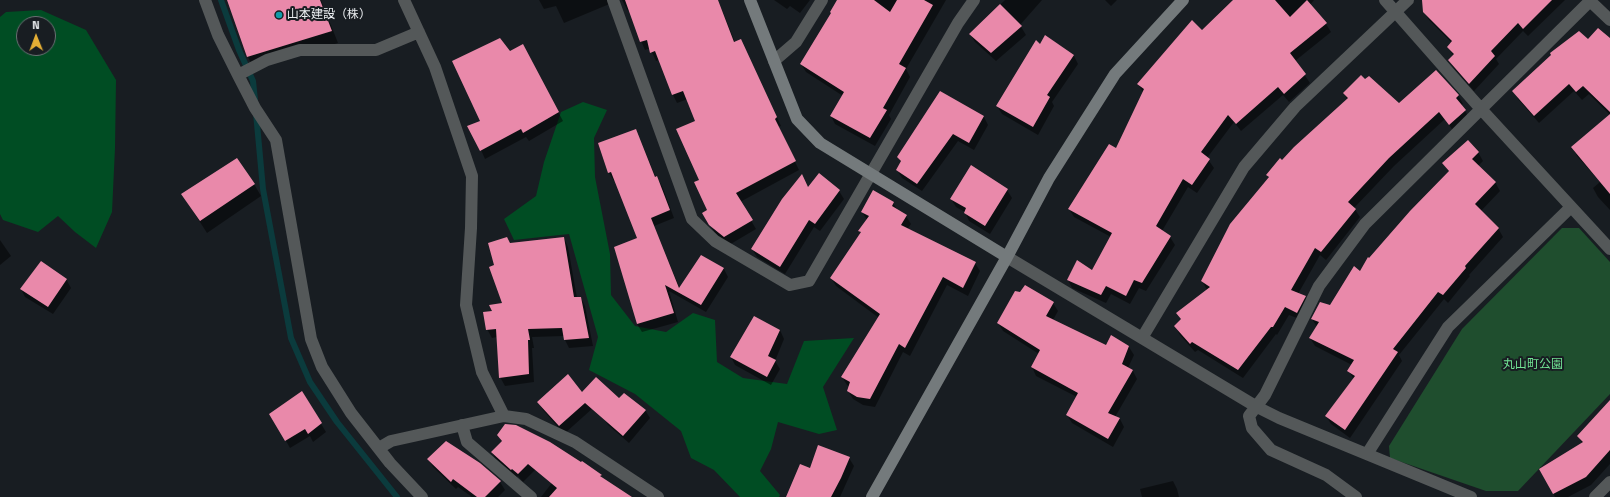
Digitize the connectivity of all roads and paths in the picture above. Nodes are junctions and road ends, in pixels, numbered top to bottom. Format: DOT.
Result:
graph roads {
  1 [pos="205,0"];
  2 [pos="404,0"];
  3 [pos="613,0"];
  4 [pos="750,0"];
  5 [pos="822,0"];
  6 [pos="974,0"];
  7 [pos="1183,0"];
  8 [pos="1386,0"];
  9 [pos="1408,0"];
  10 [pos="1590,1"];
  11 [pos="1396,12"];
  12 [pos="1610,20"];
  13 [pos="419,32"];
  14 [pos="774,61"];
  15 [pos="238,75"];
  16 [pos="1481,109"];
  17 [pos="870,174"];
  18 [pos="1571,207"];
  19 [pos="1610,249"];
  20 [pos="1007,256"];
  21 [pos="1142,338"];
  22 [pos="1257,407"];
  23 [pos="504,416"];
  24 [pos="462,425"];
  25 [pos="379,448"];
  26 [pos="1367,454"];
  27 [pos="1610,482"];
  28 [pos="422,497"];
  29 [pos="531,497"];
  30 [pos="658,497"];
  31 [pos="872,497"];
  32 [pos="1356,497"];
  33 [pos="1471,497"];
  34 [pos="1595,497"];
  1 -- 15 [label="street"];
  2 -- 13 [label="street"];
  3 -- 17 [label="street"];
  4 -- 14 [label="street"];
  5 -- 14 [label="street"];
  6 -- 17 [label="street"];
  7 -- 20 [label="street"];
  8 -- 11 [label="street"];
  9 -- 11 [label="street"];
  10 -- 12 [label="street"];
  10 -- 16 [label="street"];
  11 -- 16 [label="street"];
  11 -- 21 [label="street"];
  13 -- 15 [label="street"];
  13 -- 23 [label="street"];
  14 -- 17 [label="street"];
  15 -- 25 [label="street"];
  16 -- 18 [label="street"];
  16 -- 22 [label="street"];
  17 -- 20 [label="street"];
  18 -- 19 [label="street"];
  18 -- 26 [label="street"];
  20 -- 21 [label="street"];
  20 -- 31 [label="street"];
  21 -- 22 [label="street"];
  22 -- 26 [label="street"];
  22 -- 32 [label="street"];
  23 -- 24 [label="street"];
  23 -- 30 [label="street"];
  24 -- 25 [label="street"];
  24 -- 29 [label="street"];
  25 -- 28 [label="street"];
  26 -- 33 [label="street"];
  27 -- 34 [label="street"];
}
